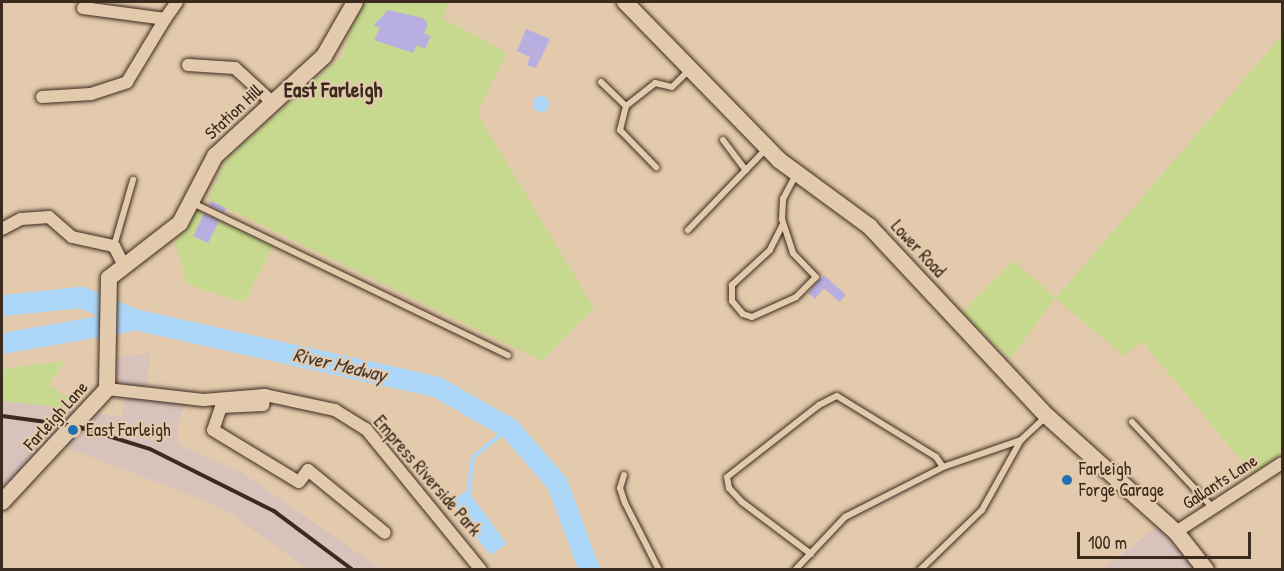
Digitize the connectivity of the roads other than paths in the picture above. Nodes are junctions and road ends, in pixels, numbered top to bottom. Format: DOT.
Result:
graph roads {
  1 [pos="177,2"];
  2 [pos="355,2"];
  3 [pos="625,2"];
  4 [pos="108,5"];
  5 [pos="83,8"];
  6 [pos="165,18"];
  7 [pos="188,65"];
  8 [pos="689,69"];
  9 [pos="601,82"];
  10 [pos="42,97"];
  11 [pos="273,103"];
  12 [pos="626,106"];
  13 [pos="723,140"];
  14 [pos="767,149"];
  15 [pos="656,167"];
  16 [pos="746,170"];
  17 [pos="796,174"];
  18 [pos="133,180"];
  19 [pos="189,202"];
  20 [pos="783,224"];
  21 [pos="2,229"];
  22 [pos="688,230"];
  23 [pos="114,246"];
  24 [pos="119,269"];
  25 [pos="508,355"];
  26 [pos="107,389"];
  27 [pos="265,395"];
  28 [pos="1047,416"];
  29 [pos="1132,422"];
  30 [pos="1021,440"];
  31 [pos="1282,463"];
  32 [pos="943,467"];
  33 [pos="624,475"];
  34 [pos="2,502"];
  35 [pos="1213,508"];
  36 [pos="1176,532"];
  37 [pos="385,533"];
  38 [pos="811,554"];
  39 [pos="482,570"];
  40 [pos="659,570"];
  41 [pos="795,570"];
  42 [pos="920,570"];
  43 [pos="1206,570"];
  1 -- 6 [label="street"];
  2 -- 11 [label="main road, Station Hill"];
  3 -- 8 [label="main road, Lower Road"];
  4 -- 5 [label="street"];
  4 -- 6 [label="street"];
  6 -- 10 [label="street"];
  7 -- 11 [label="street"];
  8 -- 12 [label="lane"];
  8 -- 14 [label="main road, Lower Road"];
  9 -- 12 [label="lane"];
  11 -- 19 [label="main road, Station Hill"];
  12 -- 15 [label="lane"];
  13 -- 16 [label="lane"];
  14 -- 16 [label="lane"];
  14 -- 17 [label="main road, Lower Road"];
  16 -- 22 [label="lane"];
  17 -- 20 [label="lane"];
  17 -- 28 [label="main road, Lower Road"];
  18 -- 23 [label="lane"];
  19 -- 24 [label="main road, Station Hill"];
  19 -- 25 [label="lane"];
  20 -- 20 [label="lane"];
  21 -- 23 [label="street"];
  23 -- 24 [label="street"];
  24 -- 26 [label="main road, Farleigh Lane"];
  26 -- 27 [label="street, Empress Riverside Park"];
  26 -- 34 [label="main road, Farleigh Lane"];
  27 -- 37 [label="street"];
  27 -- 39 [label="street, Empress Riverside Park"];
  28 -- 30 [label="lane"];
  28 -- 36 [label="main road, Lower Road"];
  29 -- 35 [label="lane"];
  30 -- 32 [label="lane"];
  30 -- 42 [label="lane"];
  31 -- 35 [label="street, Gallants Lane"];
  32 -- 38 [label="lane"];
  32 -- 38 [label="lane"];
  33 -- 40 [label="lane"];
  35 -- 36 [label="street, Gallants Lane"];
  36 -- 43 [label="main road, Lower Road"];
  38 -- 41 [label="lane"];
}
